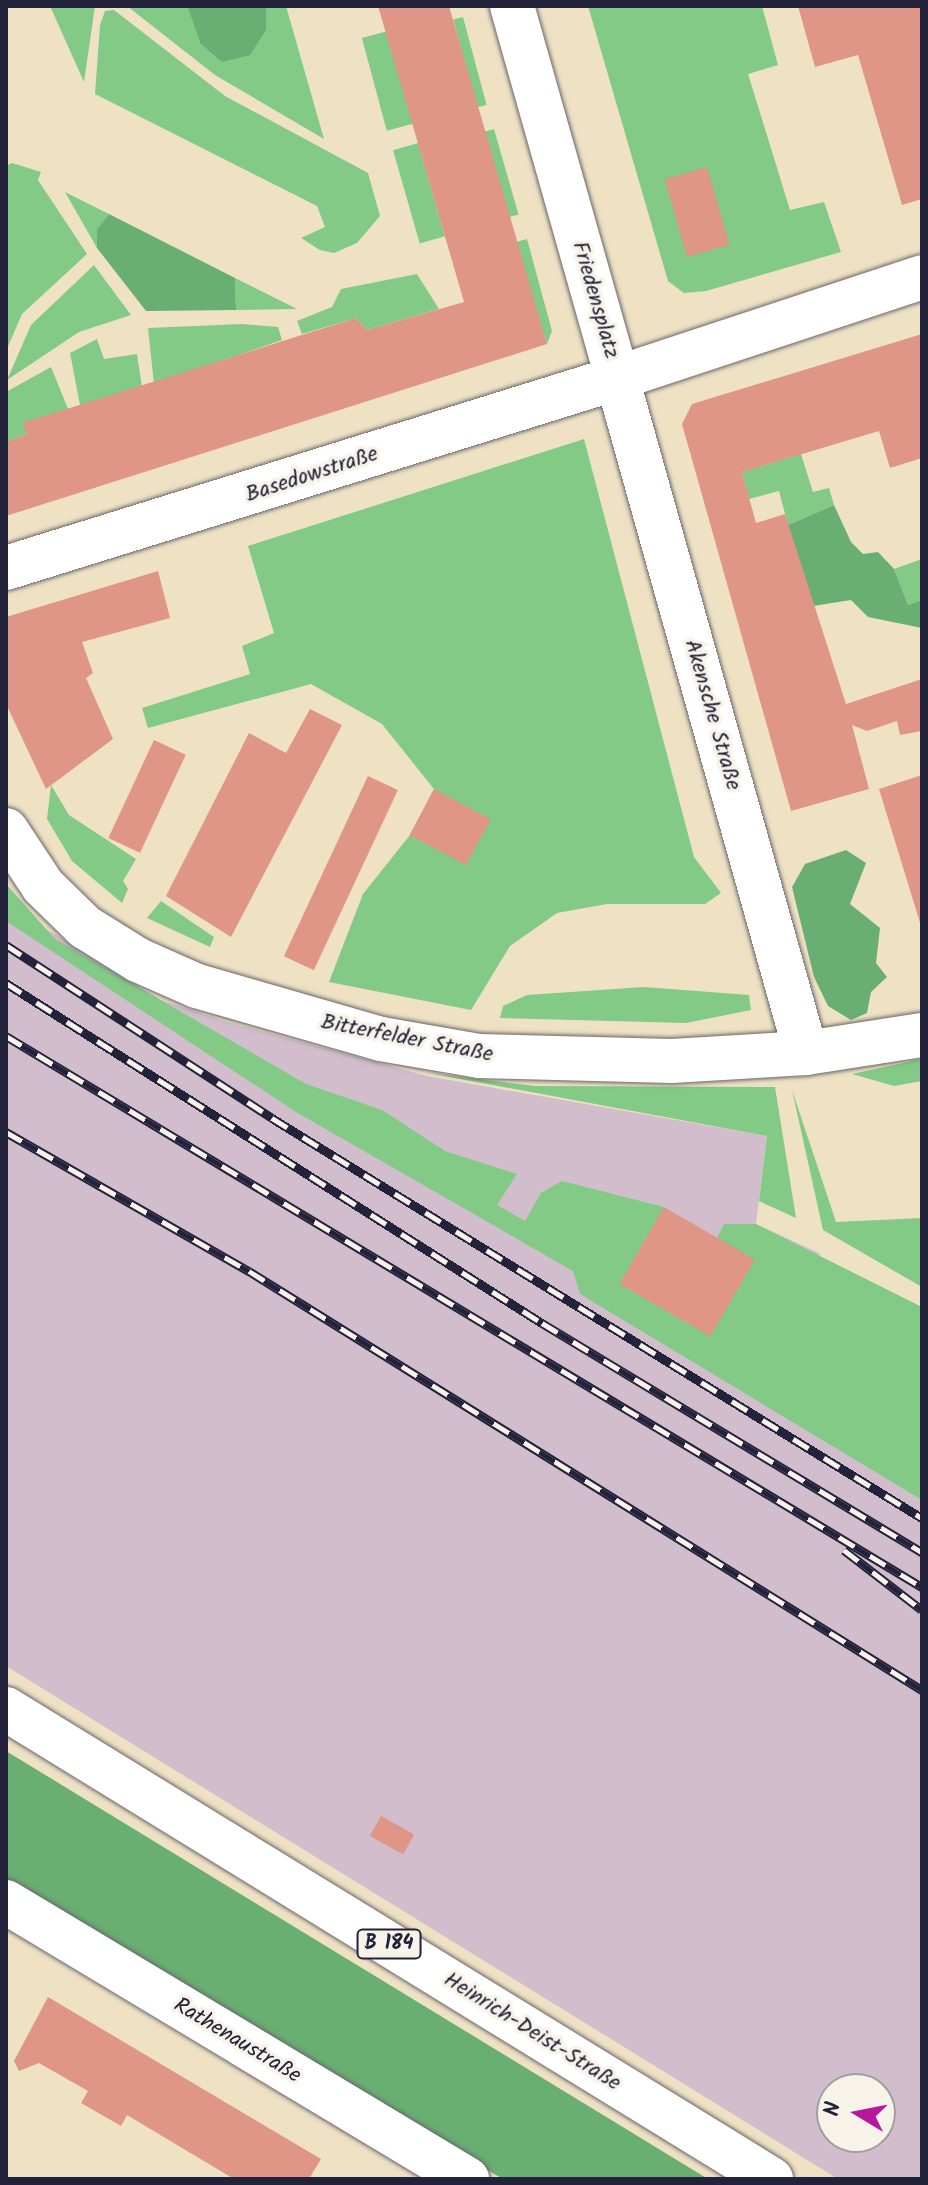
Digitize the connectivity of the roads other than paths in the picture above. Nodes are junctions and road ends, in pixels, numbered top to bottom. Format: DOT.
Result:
graph roads {
  1 [pos="512,6"];
  2 [pos="922,277"];
  3 [pos="617,378"];
  4 [pos="6,568"];
  5 [pos="6,830"];
  6 [pos="922,1035"];
  7 [pos="806,1053"];
  8 [pos="6,1709"];
  9 [pos="6,1902"];
  10 [pos="467,2179"];
  11 [pos="771,2179"];
  1 -- 3 [label="street, Friedensplatz"];
  2 -- 3 [label="street, Friedensplatz"];
  3 -- 4 [label="street, Basedowstraße"];
  3 -- 7 [label="street, Akensche Straße"];
  5 -- 7 [label="street, Bitterfelder Straße"];
  6 -- 7 [label="street, Bitterfelder Straße"];
  8 -- 11 [label="street, Heinrich-Deist-Straße / B 184"];
  9 -- 10 [label="street, Rathenaustraße"];
}
